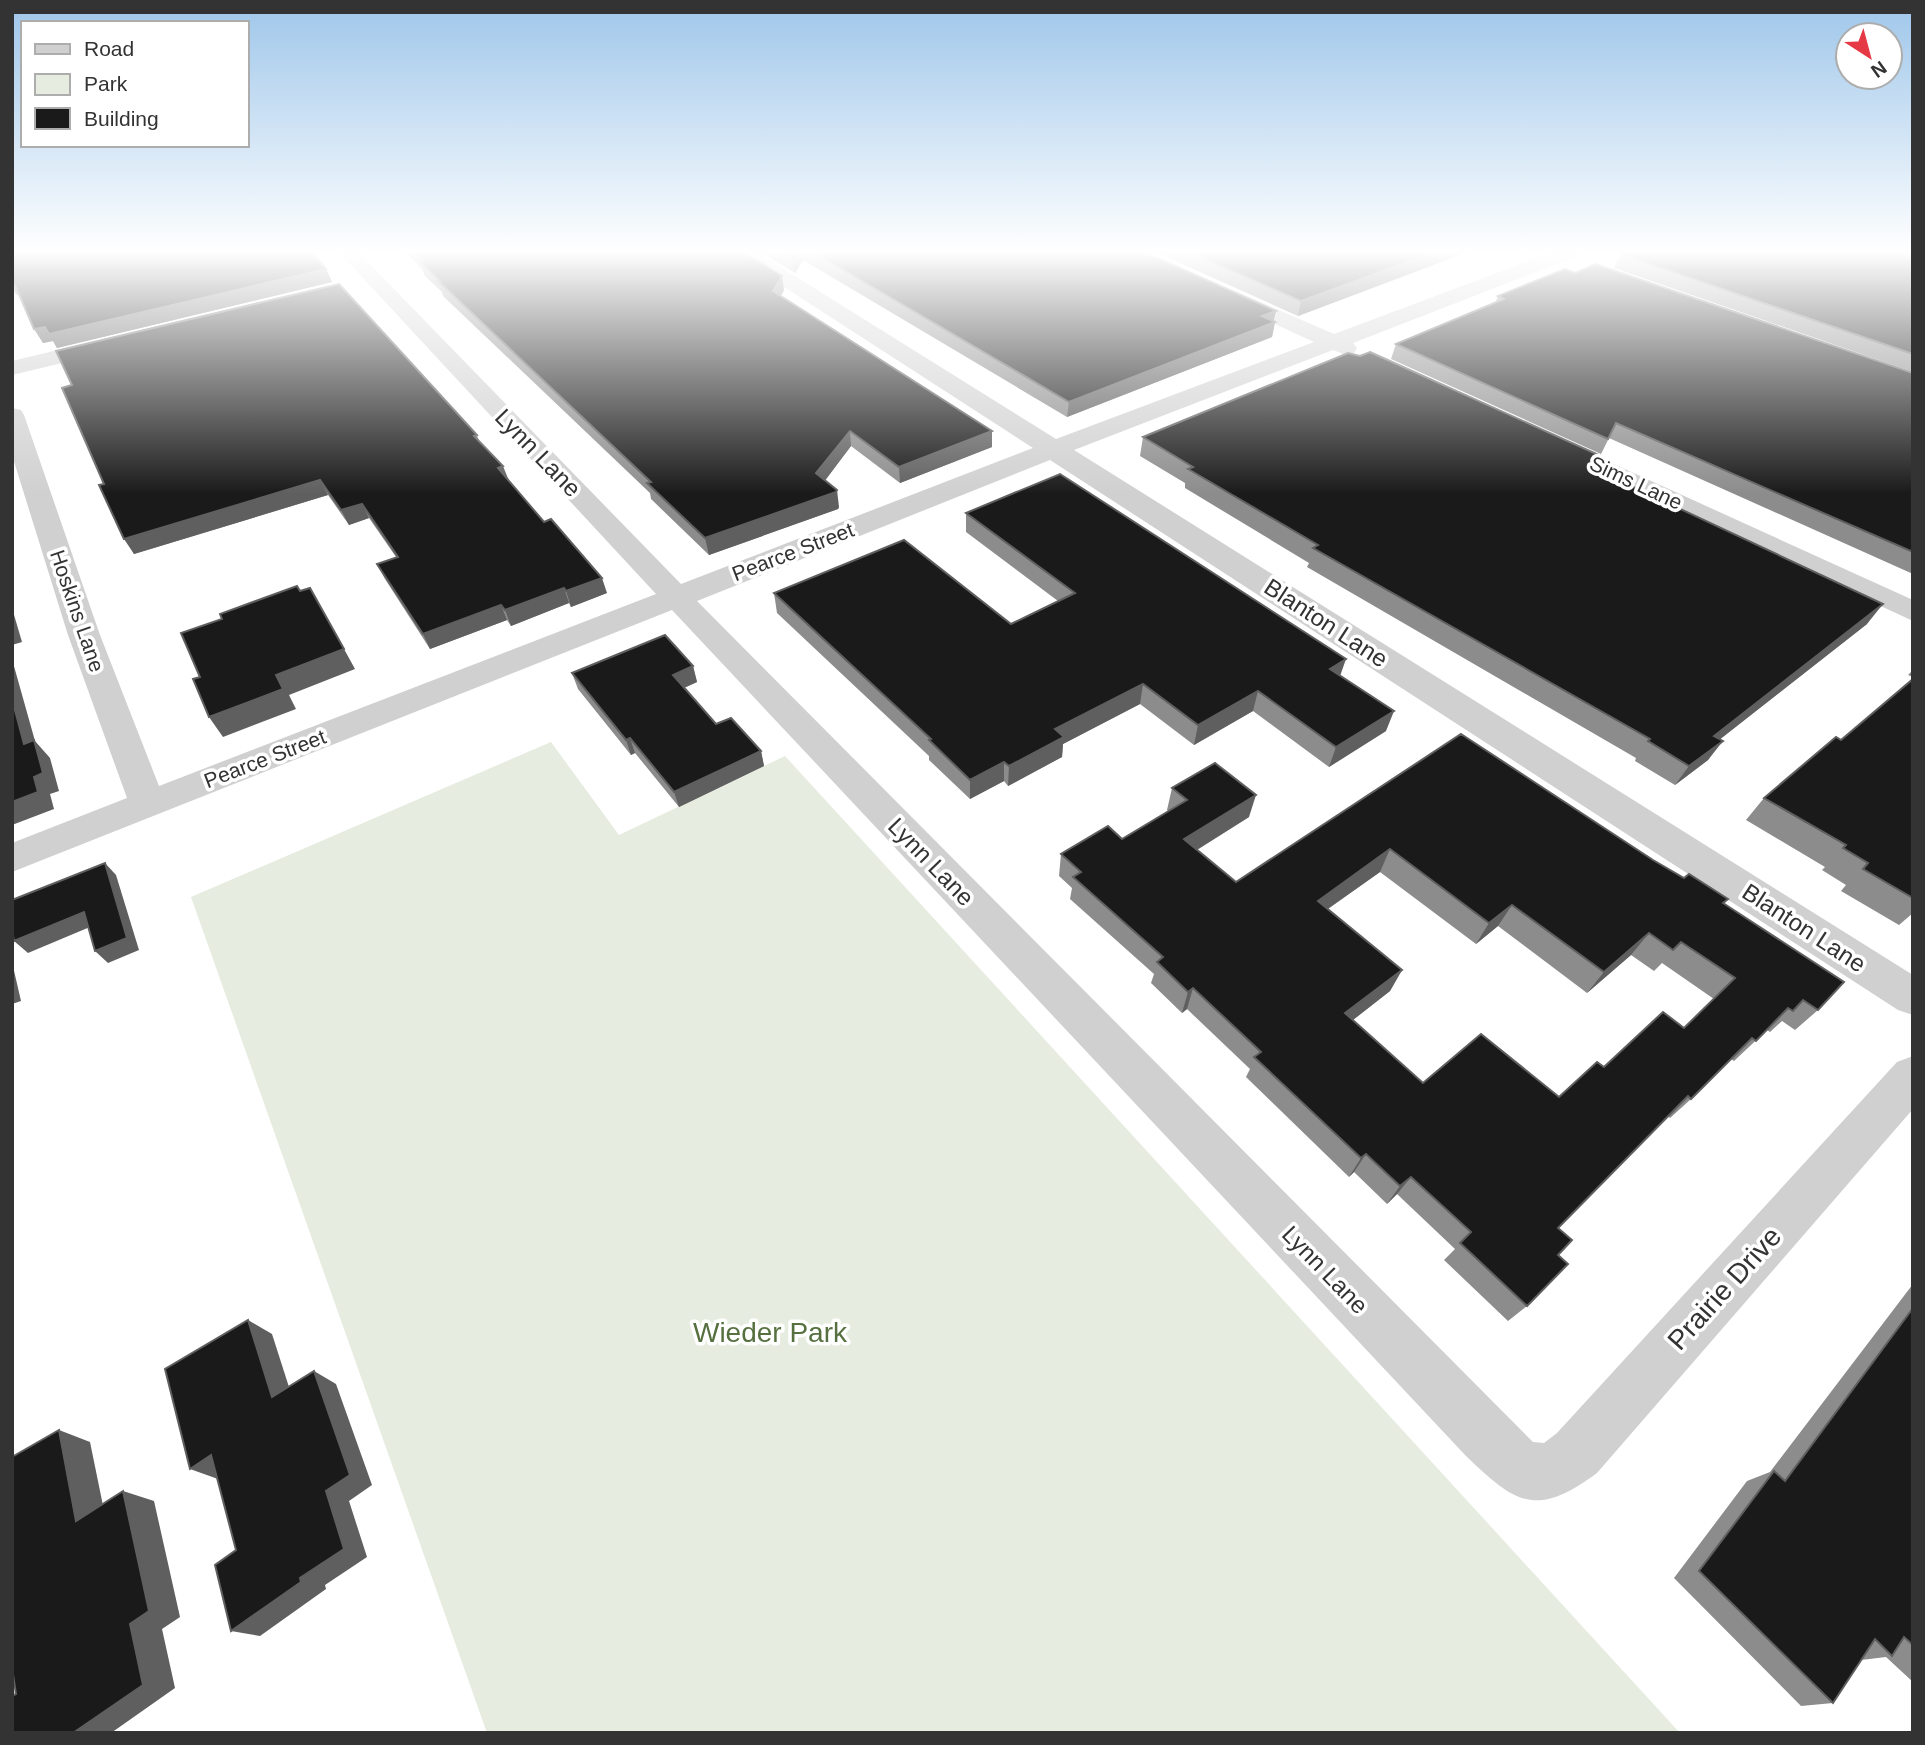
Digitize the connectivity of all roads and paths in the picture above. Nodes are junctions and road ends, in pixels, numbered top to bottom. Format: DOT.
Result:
graph roads {
  1 [pos="410,331"];
  2 [pos="868,331"];
  3 [pos="1311,331"];
  4 [pos="1363,331"];
  5 [pos="134,339"];
  6 [pos="1334,342"];
  7 [pos="1371,360"];
  8 [pos="12,368"];
  9 [pos="12,415"];
  10 [pos="1534,436"];
  11 [pos="1054,449"];
  12 [pos="676,597"];
  13 [pos="1913,612"];
  14 [pos="148,804"];
  15 [pos="12,858"];
  16 [pos="1913,997"];
  17 [pos="1913,1076"];
  18 [pos="1521,1469"];
  1 -- 12 [label="street, Lynn Lane"];
  2 -- 11 [label="street, Blanton Lane"];
  3 -- 6 [label="street"];
  4 -- 6 [label="street, Pearce Street"];
  5 -- 8 [label="street"];
  6 -- 7 [label="street"];
  6 -- 11 [label="street, Pearce Street"];
  9 -- 14 [label="street, Hoskins Lane"];
  10 -- 13 [label="street, Sims Lane"];
  11 -- 12 [label="street, Pearce Street"];
  11 -- 16 [label="street, Blanton Lane"];
  12 -- 14 [label="street, Pearce Street"];
  12 -- 18 [label="street, Lynn Lane"];
  14 -- 15 [label="street, Pearce Street"];
  17 -- 18 [label="street, Prairie Drive"];
}
